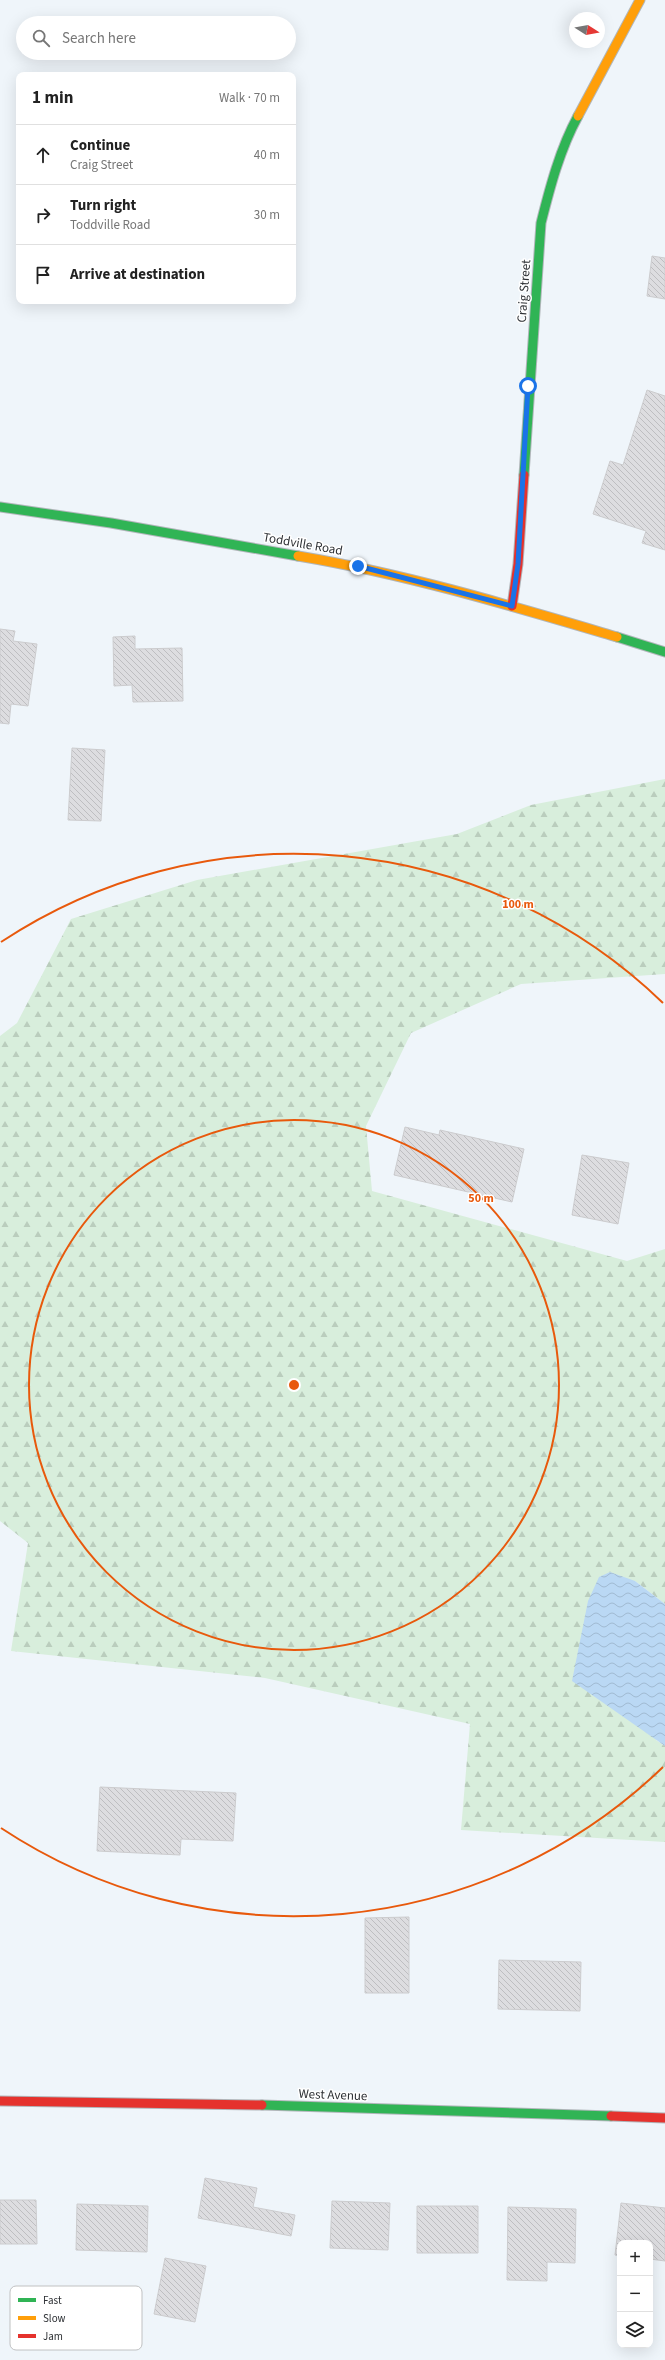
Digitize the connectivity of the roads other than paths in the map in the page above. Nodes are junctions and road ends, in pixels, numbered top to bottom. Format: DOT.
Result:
graph roads {
  1 [pos="640,0"];
  2 [pos="0,507"];
  3 [pos="512,606"];
  4 [pos="665,652"];
  5 [pos="0,2101"];
  6 [pos="665,2118"];
  1 -- 3 [label="street, Craig Street"];
  2 -- 3 [label="street, Toddville Road"];
  3 -- 4 [label="street, Toddville Road"];
  5 -- 6 [label="street, West Avenue"];
}
